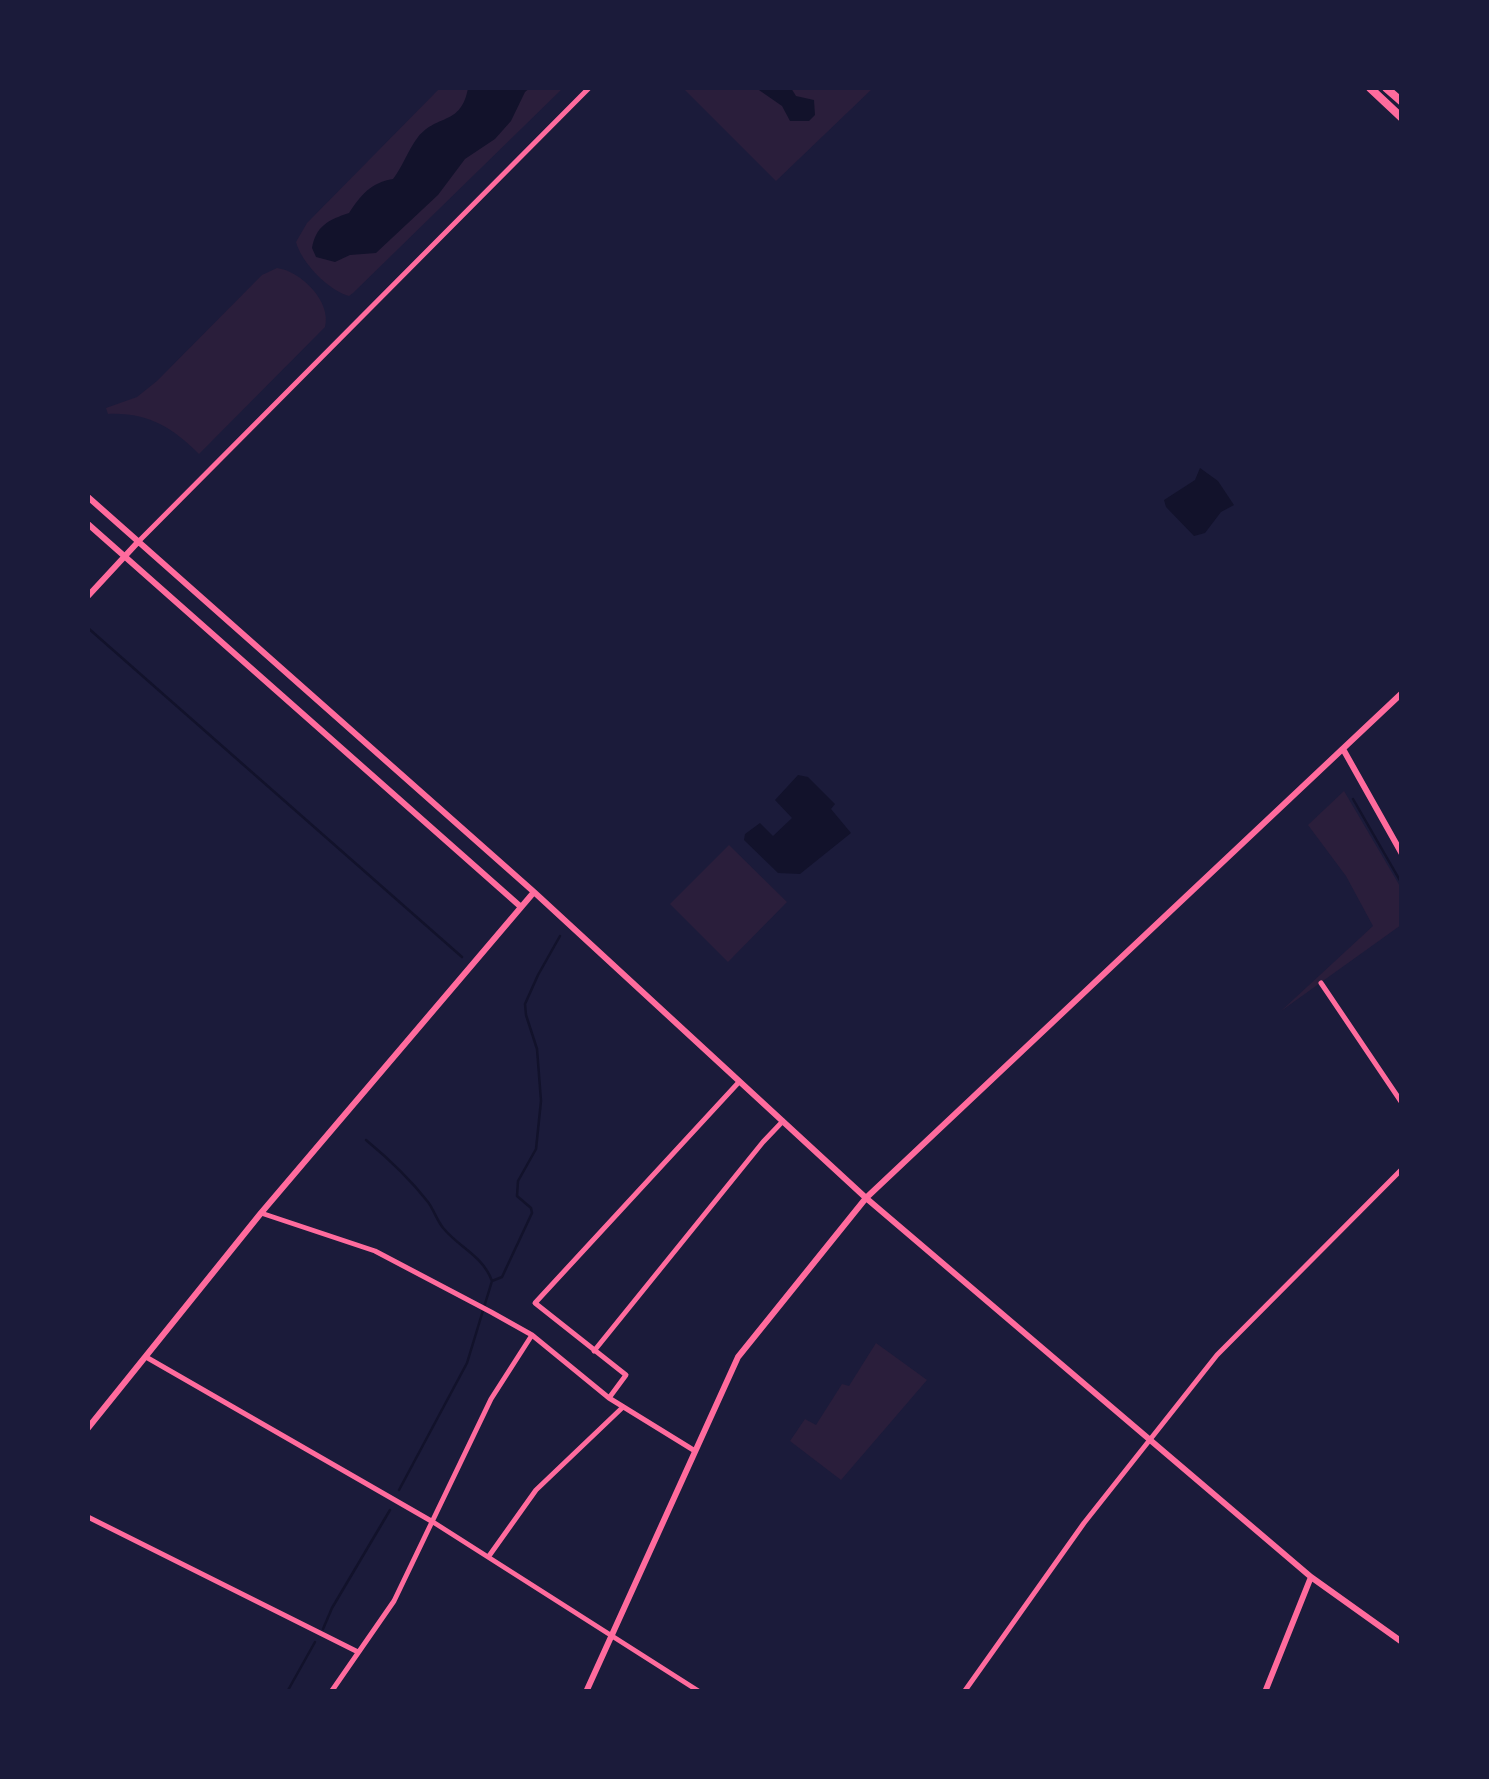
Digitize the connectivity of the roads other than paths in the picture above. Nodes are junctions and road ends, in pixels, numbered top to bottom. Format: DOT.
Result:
graph roads {
  1 [pos="589,88"];
  2 [pos="1370,88"];
  3 [pos="1386,88"];
  4 [pos="1402,102"];
  5 [pos="1402,118"];
  6 [pos="88,497"];
  7 [pos="88,524"];
  8 [pos="138,542"];
  9 [pos="124,557"];
  10 [pos="88,596"];
  11 [pos="1402,693"];
  12 [pos="1343,749"];
  13 [pos="1402,854"];
  14 [pos="534,892"];
  15 [pos="521,907"];
  16 [pos="1320,982"];
  17 [pos="739,1082"];
  18 [pos="1402,1103"];
  19 [pos="784,1120"];
  20 [pos="1402,1168"];
  21 [pos="866,1198"];
  22 [pos="261,1213"];
  23 [pos="532,1336"];
  24 [pos="594,1351"];
  25 [pos="146,1357"];
  26 [pos="608,1398"];
  27 [pos="623,1408"];
  28 [pos="88,1428"];
  29 [pos="1149,1439"];
  30 [pos="695,1451"];
  31 [pos="88,1517"];
  32 [pos="433,1522"];
  33 [pos="489,1556"];
  34 [pos="1311,1577"];
  35 [pos="610,1634"];
  36 [pos="1402,1642"];
  37 [pos="358,1652"];
  38 [pos="331,1692"];
  39 [pos="586,1692"];
  40 [pos="700,1692"];
  41 [pos="964,1692"];
  42 [pos="1265,1692"];
  1 -- 8 [label="street"];
  2 -- 5 [label="main road"];
  3 -- 4 [label="main road"];
  6 -- 8 [label="street"];
  7 -- 9 [label="street"];
  8 -- 9 [label="street"];
  8 -- 14 [label="street"];
  9 -- 10 [label="street"];
  9 -- 15 [label="street"];
  11 -- 12 [label="street"];
  12 -- 13 [label="street"];
  12 -- 21 [label="street"];
  14 -- 15 [label="street"];
  14 -- 17 [label="street"];
  15 -- 22 [label="street"];
  16 -- 18 [label="street"];
  17 -- 19 [label="street"];
  17 -- 24 [label="street"];
  19 -- 21 [label="street"];
  19 -- 24 [label="street"];
  20 -- 29 [label="street"];
  21 -- 29 [label="street"];
  21 -- 30 [label="street"];
  22 -- 23 [label="street"];
  22 -- 25 [label="street"];
  23 -- 26 [label="street"];
  23 -- 32 [label="street"];
  24 -- 26 [label="street"];
  25 -- 28 [label="street"];
  25 -- 32 [label="street"];
  26 -- 27 [label="street"];
  27 -- 30 [label="street"];
  27 -- 33 [label="street"];
  29 -- 34 [label="street"];
  29 -- 41 [label="street"];
  30 -- 35 [label="street"];
  31 -- 37 [label="street"];
  32 -- 33 [label="street"];
  32 -- 37 [label="street"];
  33 -- 35 [label="street"];
  34 -- 36 [label="street"];
  34 -- 42 [label="street"];
  35 -- 39 [label="street"];
  35 -- 40 [label="street"];
  37 -- 38 [label="street"];
}
